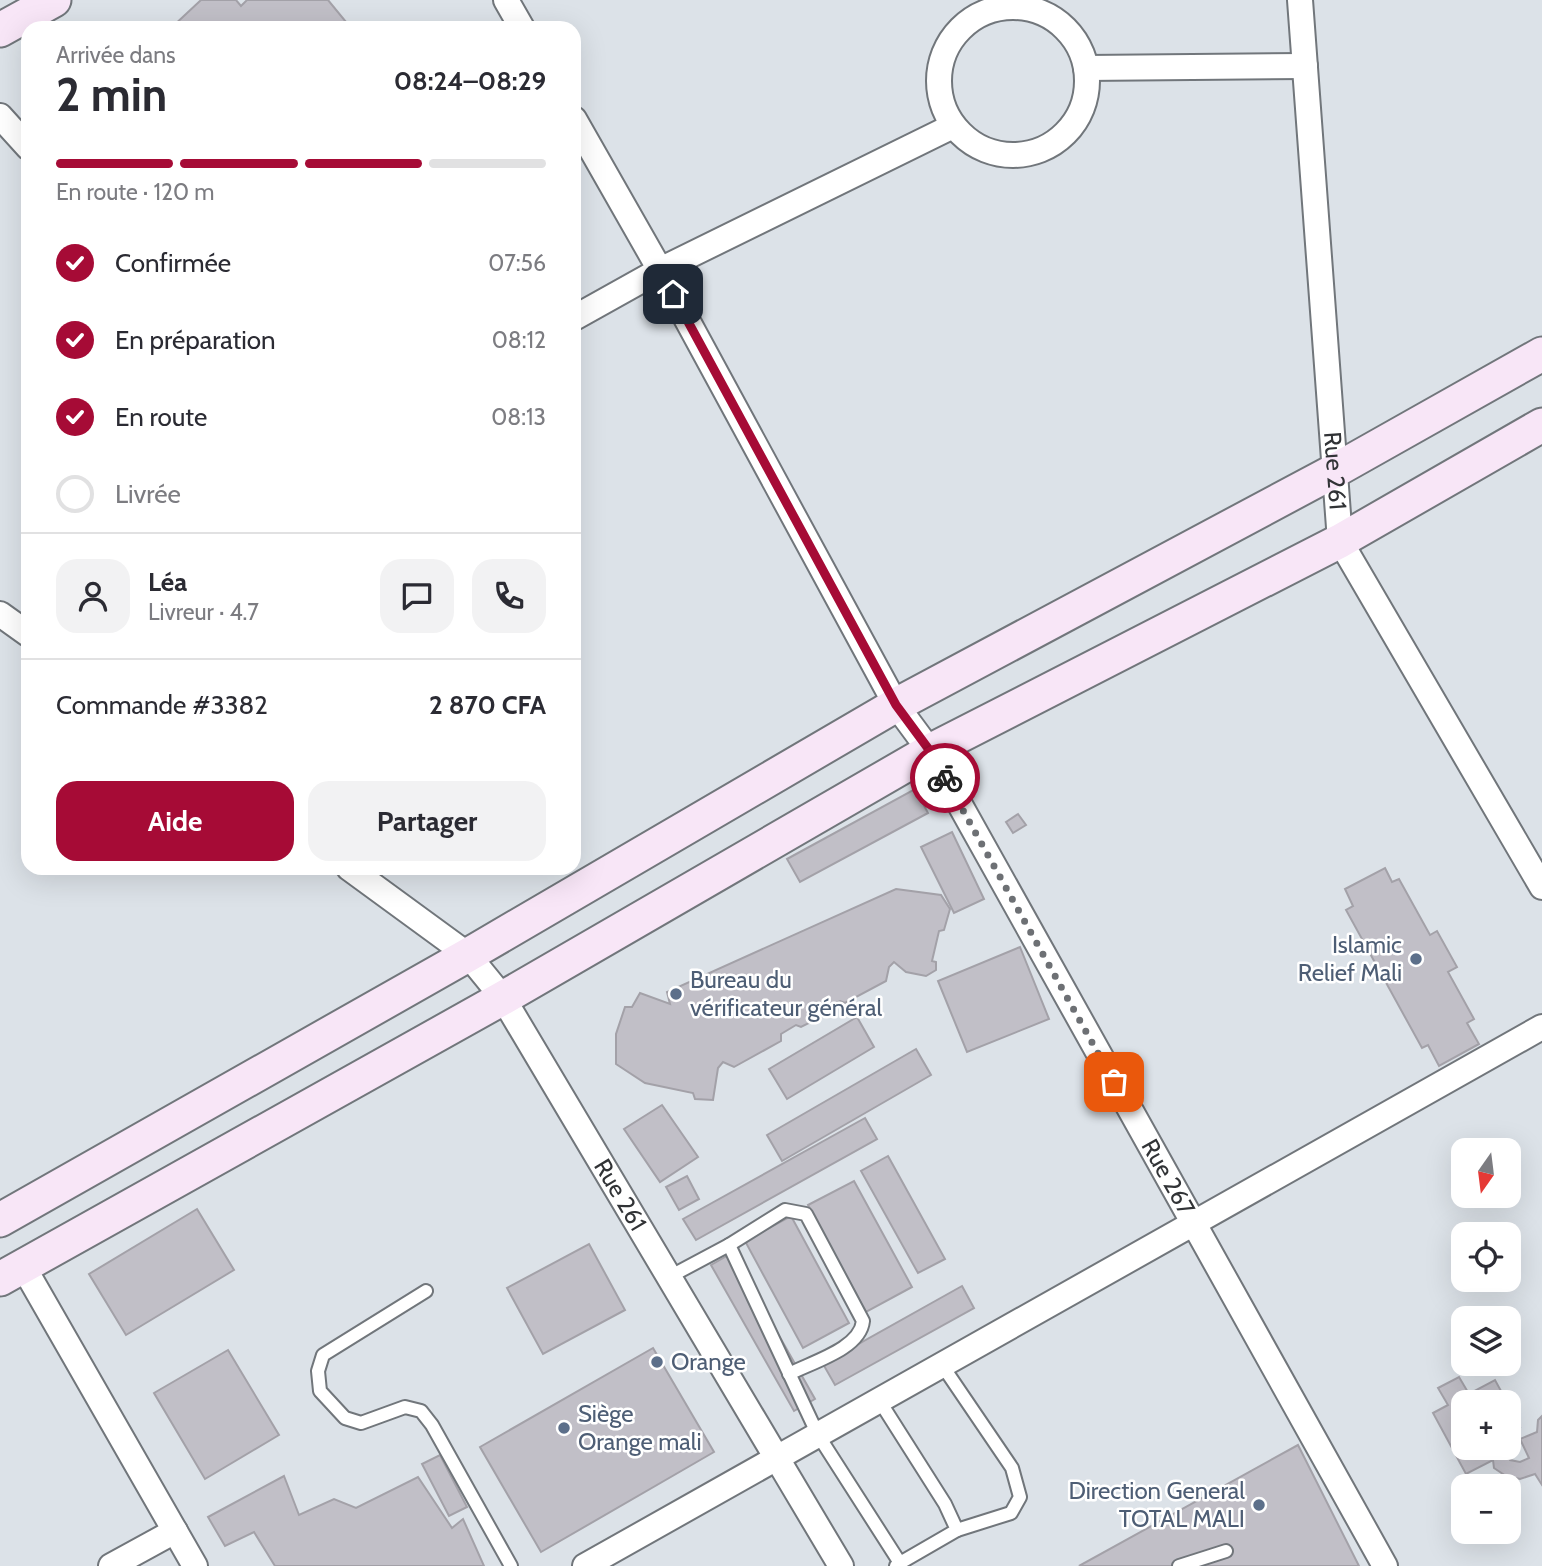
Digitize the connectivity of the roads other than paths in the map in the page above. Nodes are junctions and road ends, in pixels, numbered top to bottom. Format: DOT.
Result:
graph roads {
  1 [pos="54,0"];
  2 [pos="506,0"];
  3 [pos="1300,0"];
  4 [pos="984,5"];
  5 [pos="518,21"];
  6 [pos="0,30"];
  7 [pos="1305,66"];
  8 [pos="1086,68"];
  9 [pos="0,116"];
  10 [pos="953,126"];
  11 [pos="581,131"];
  12 [pos="21,139"];
  13 [pos="660,270"];
  14 [pos="581,313"];
  15 [pos="1542,354"];
  16 [pos="1542,425"];
  17 [pos="1336,470"];
  18 [pos="1340,541"];
  19 [pos="0,614"];
  20 [pos="21,629"];
  21 [pos="896,705"];
  22 [pos="930,751"];
  23 [pos="359,875"];
  24 [pos="1542,887"];
  25 [pos="468,955"];
  26 [pos="503,998"];
  27 [pos="1542,1027"];
  28 [pos="0,1220"];
  29 [pos="1192,1224"];
  30 [pos="729,1245"];
  31 [pos="11,1273"];
  32 [pos="669,1277"];
  33 [pos="426,1291"];
  34 [pos="942,1365"];
  35 [pos="789,1374"];
  36 [pos="879,1400"];
  37 [pos="818,1435"];
  38 [pos="777,1458"];
  39 [pos="957,1530"];
  40 [pos="175,1531"];
  41 [pos="1226,1550"];
  42 [pos="898,1564"];
  43 [pos="111,1566"];
  44 [pos="195,1566"];
  45 [pos="511,1566"];
  46 [pos="585,1566"];
  47 [pos="841,1566"];
  48 [pos="1180,1566"];
  49 [pos="1385,1566"];
  1 -- 6 [label="street"];
  2 -- 5 [label="street"];
  3 -- 7 [label="street, Rue 261"];
  4 -- 8 [label="street"];
  4 -- 10 [label="street"];
  7 -- 8 [label="street"];
  7 -- 17 [label="street, Rue 261"];
  8 -- 10 [label="street"];
  9 -- 12 [label="street"];
  10 -- 13 [label="street"];
  11 -- 13 [label="street, Rue 267"];
  13 -- 14 [label="street"];
  13 -- 21 [label="street, Rue 267"];
  15 -- 17 [label="street"];
  16 -- 18 [label="street"];
  17 -- 18 [label="street, Rue 261"];
  17 -- 21 [label="street"];
  18 -- 22 [label="street"];
  18 -- 24 [label="street, Rue 261"];
  19 -- 20 [label="street"];
  21 -- 22 [label="street, Rue 267"];
  21 -- 25 [label="street"];
  22 -- 26 [label="street"];
  22 -- 29 [label="street, Rue 267"];
  23 -- 25 [label="street, Rue 261"];
  25 -- 26 [label="street, Rue 261"];
  25 -- 28 [label="street"];
  26 -- 31 [label="street"];
  26 -- 32 [label="street, Rue 261"];
  27 -- 29 [label="street"];
  29 -- 34 [label="street"];
  29 -- 49 [label="street, Rue 267"];
  30 -- 32 [label="lane"];
  30 -- 35 [label="lane"];
  30 -- 35 [label="lane"];
  31 -- 40 [label="street"];
  32 -- 38 [label="street, Rue 261"];
  33 -- 45 [label="lane"];
  34 -- 36 [label="street"];
  34 -- 39 [label="lane"];
  35 -- 37 [label="lane"];
  36 -- 37 [label="street"];
  36 -- 39 [label="lane"];
  37 -- 38 [label="street"];
  37 -- 42 [label="lane"];
  38 -- 46 [label="street"];
  38 -- 47 [label="street, Rue 261"];
  39 -- 42 [label="lane"];
  40 -- 43 [label="street"];
  40 -- 44 [label="street"];
  41 -- 48 [label="lane"];
}
